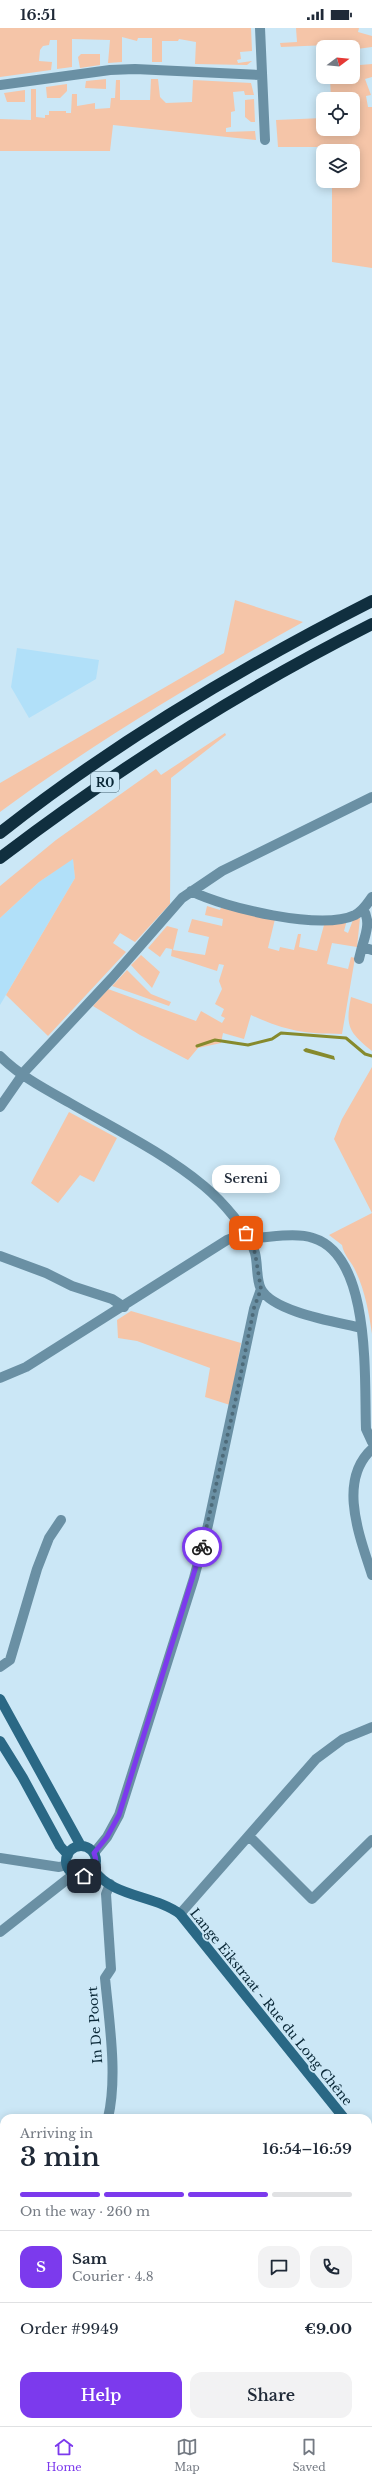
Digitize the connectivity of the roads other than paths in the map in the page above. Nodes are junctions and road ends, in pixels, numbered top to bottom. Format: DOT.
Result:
graph roads {
  1 [pos="260,28"];
  2 [pos="261,75"];
  3 [pos="0,86"];
  4 [pos="265,140"];
  5 [pos="372,601"];
  6 [pos="372,624"];
  7 [pos="372,796"];
  8 [pos="0,834"];
  9 [pos="0,858"];
  10 [pos="191,891"];
  11 [pos="372,897"];
  12 [pos="363,909"];
  13 [pos="367,948"];
  14 [pos="359,959"];
  15 [pos="0,1056"];
  16 [pos="22,1074"];
  17 [pos="0,1107"];
  18 [pos="247,1236"];
  19 [pos="0,1256"];
  20 [pos="261,1289"];
  21 [pos="124,1307"];
  22 [pos="361,1328"];
  23 [pos="0,1378"];
  24 [pos="372,1442"];
  25 [pos="372,1450"];
  26 [pos="61,1520"];
  27 [pos="372,1574"];
  28 [pos="0,1667"];
  29 [pos="0,1699"];
  30 [pos="372,1727"];
  31 [pos="0,1741"];
  32 [pos="249,1836"];
  33 [pos="372,1840"];
  34 [pos="81,1846"];
  35 [pos="94,1853"];
  36 [pos="0,1858"];
  37 [pos="68,1860"];
  38 [pos="94,1870"];
  39 [pos="74,1874"];
  40 [pos="110,1884"];
  41 [pos="180,1914"];
  42 [pos="0,1932"];
  43 [pos="109,2114"];
  44 [pos="341,2114"];
  1 -- 2 [label="street"];
  2 -- 3 [label="street"];
  2 -- 4 [label="street"];
  5 -- 8 [label="highway, R0"];
  6 -- 9 [label="highway, R0"];
  7 -- 10 [label="street"];
  10 -- 12 [label="street"];
  10 -- 16 [label="street"];
  11 -- 12 [label="street"];
  12 -- 13 [label="street"];
  13 -- 14 [label="street"];
  15 -- 16 [label="street"];
  16 -- 17 [label="street"];
  16 -- 18 [label="street"];
  18 -- 20 [label="street"];
  18 -- 21 [label="street"];
  18 -- 22 [label="street"];
  19 -- 21 [label="street"];
  20 -- 22 [label="street"];
  20 -- 35 [label="street"];
  21 -- 23 [label="street"];
  22 -- 24 [label="street"];
  25 -- 27 [label="street"];
  26 -- 28 [label="street"];
  29 -- 34 [label="main road"];
  30 -- 32 [label="street"];
  31 -- 37 [label="main road"];
  32 -- 33 [label="street"];
  32 -- 41 [label="street"];
  34 -- 35 [label="main road"];
  34 -- 37 [label="main road"];
  35 -- 38 [label="main road"];
  36 -- 37 [label="street"];
  37 -- 39 [label="main road"];
  38 -- 39 [label="main road"];
  38 -- 40 [label="main road, Lange Eikstraat - Rue du Long Chêne"];
  39 -- 42 [label="street"];
  40 -- 41 [label="main road, Lange Eikstraat - Rue du Long Chêne"];
  40 -- 43 [label="street, In De Poort"];
  41 -- 44 [label="main road, Lange Eikstraat - Rue du Long Chêne"];
}
